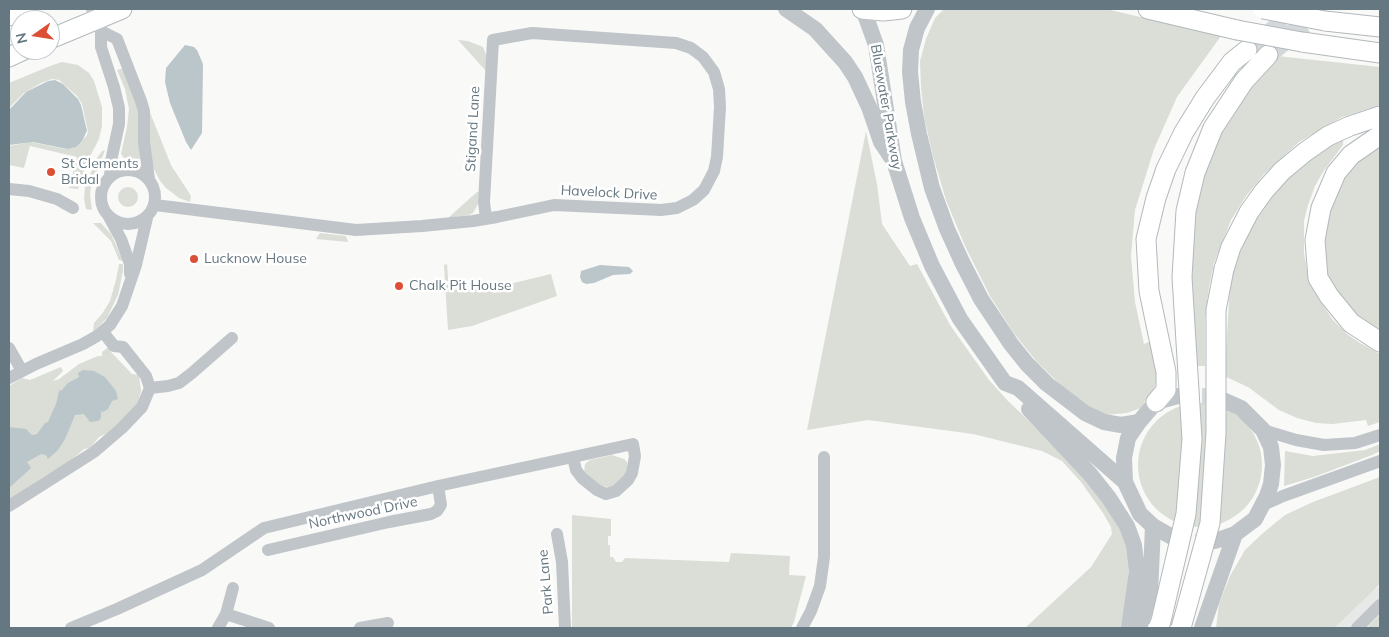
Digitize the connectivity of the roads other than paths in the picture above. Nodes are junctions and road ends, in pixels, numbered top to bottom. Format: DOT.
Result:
graph roads {
  1 [pos="25,9"];
  2 [pos="122,9"];
  3 [pos="786,9"];
  4 [pos="862,9"];
  5 [pos="902,9"];
  6 [pos="926,9"];
  7 [pos="1148,9"];
  8 [pos="1263,9"];
  9 [pos="9,16"];
  10 [pos="96,20"];
  11 [pos="1380,27"];
  12 [pos="60,35"];
  13 [pos="493,40"];
  14 [pos="1247,50"];
  15 [pos="1380,53"];
  16 [pos="1268,55"];
  17 [pos="1380,116"];
  18 [pos="1380,135"];
  19 [pos="894,161"];
  20 [pos="110,177"];
  21 [pos="149,179"];
  22 [pos="9,189"];
  23 [pos="154,205"];
  24 [pos="73,208"];
  25 [pos="109,217"];
  26 [pos="147,218"];
  27 [pos="486,219"];
  28 [pos="129,282"];
  29 [pos="103,332"];
  30 [pos="232,338"];
  31 [pos="1380,342"];
  32 [pos="9,348"];
  33 [pos="22,370"];
  34 [pos="9,378"];
  35 [pos="1005,383"];
  36 [pos="150,388"];
  37 [pos="1178,396"];
  38 [pos="1223,400"];
  39 [pos="1156,402"];
  40 [pos="1139,422"];
  41 [pos="1263,430"];
  42 [pos="1380,434"];
  43 [pos="573,457"];
  44 [pos="824,457"];
  45 [pos="1380,460"];
  46 [pos="1125,482"];
  47 [pos="438,486"];
  48 [pos="1263,505"];
  49 [pos="9,506"];
  50 [pos="1153,526"];
  51 [pos="557,534"];
  52 [pos="1235,534"];
  53 [pos="1172,537"];
  54 [pos="1215,540"];
  55 [pos="268,550"];
  56 [pos="233,588"];
  57 [pos="1380,605"];
  58 [pos="226,614"];
  59 [pos="388,623"];
  60 [pos="71,628"];
  61 [pos="218,628"];
  62 [pos="269,628"];
  63 [pos="360,628"];
  64 [pos="565,628"];
  65 [pos="802,628"];
  66 [pos="1129,628"];
  67 [pos="1139,628"];
  68 [pos="1158,628"];
  69 [pos="1181,628"];
  70 [pos="1202,628"];
  71 [pos="1357,628"];
  1 -- 9 [label="main road"];
  2 -- 10 [label="main road"];
  3 -- 19 [label="street"];
  4 -- 5 [label="main road"];
  4 -- 19 [label="street, Bluewater Parkway"];
  6 -- 40 [label="street, Bluewater Parkway"];
  7 -- 15 [label="main road, bridge"];
  8 -- 11 [label="main road, bridge"];
  10 -- 12 [label="main road"];
  10 -- 20 [label="street"];
  10 -- 21 [label="street"];
  13 -- 27 [label="street, Stigand Lane"];
  13 -- 27 [label="street, Havelock Drive"];
  14 -- 39 [label="main road"];
  16 -- 68 [label="main road, bridge"];
  17 -- 69 [label="main road, bridge"];
  18 -- 31 [label="main road"];
  19 -- 35 [label="street, Bluewater Parkway"];
  20 -- 21 [label="street"];
  20 -- 25 [label="street"];
  21 -- 23 [label="street"];
  22 -- 24 [label="street"];
  23 -- 26 [label="street"];
  23 -- 27 [label="street, Havelock Drive"];
  25 -- 26 [label="street"];
  25 -- 28 [label="street"];
  26 -- 28 [label="street"];
  28 -- 29 [label="street"];
  29 -- 33 [label="street"];
  29 -- 36 [label="street"];
  30 -- 36 [label="street"];
  32 -- 33 [label="street"];
  33 -- 34 [label="street"];
  35 -- 46 [label="street, Bluewater Parkway"];
  35 -- 66 [label="street"];
  36 -- 49 [label="street"];
  37 -- 39 [label="street"];
  38 -- 41 [label="street"];
  39 -- 40 [label="street"];
  40 -- 46 [label="street"];
  41 -- 42 [label="street"];
  41 -- 48 [label="street"];
  43 -- 43 [label="street"];
  43 -- 47 [label="street"];
  44 -- 65 [label="street"];
  45 -- 48 [label="street"];
  46 -- 50 [label="street"];
  47 -- 55 [label="street, Northwood Drive"];
  47 -- 60 [label="street"];
  48 -- 52 [label="street"];
  50 -- 53 [label="street"];
  50 -- 67 [label="street"];
  51 -- 64 [label="street, Park Lane"];
  52 -- 54 [label="street"];
  52 -- 70 [label="street"];
  56 -- 58 [label="street"];
  57 -- 71 [label="street"];
  58 -- 61 [label="street"];
  58 -- 62 [label="street"];
  59 -- 63 [label="street"];
}
